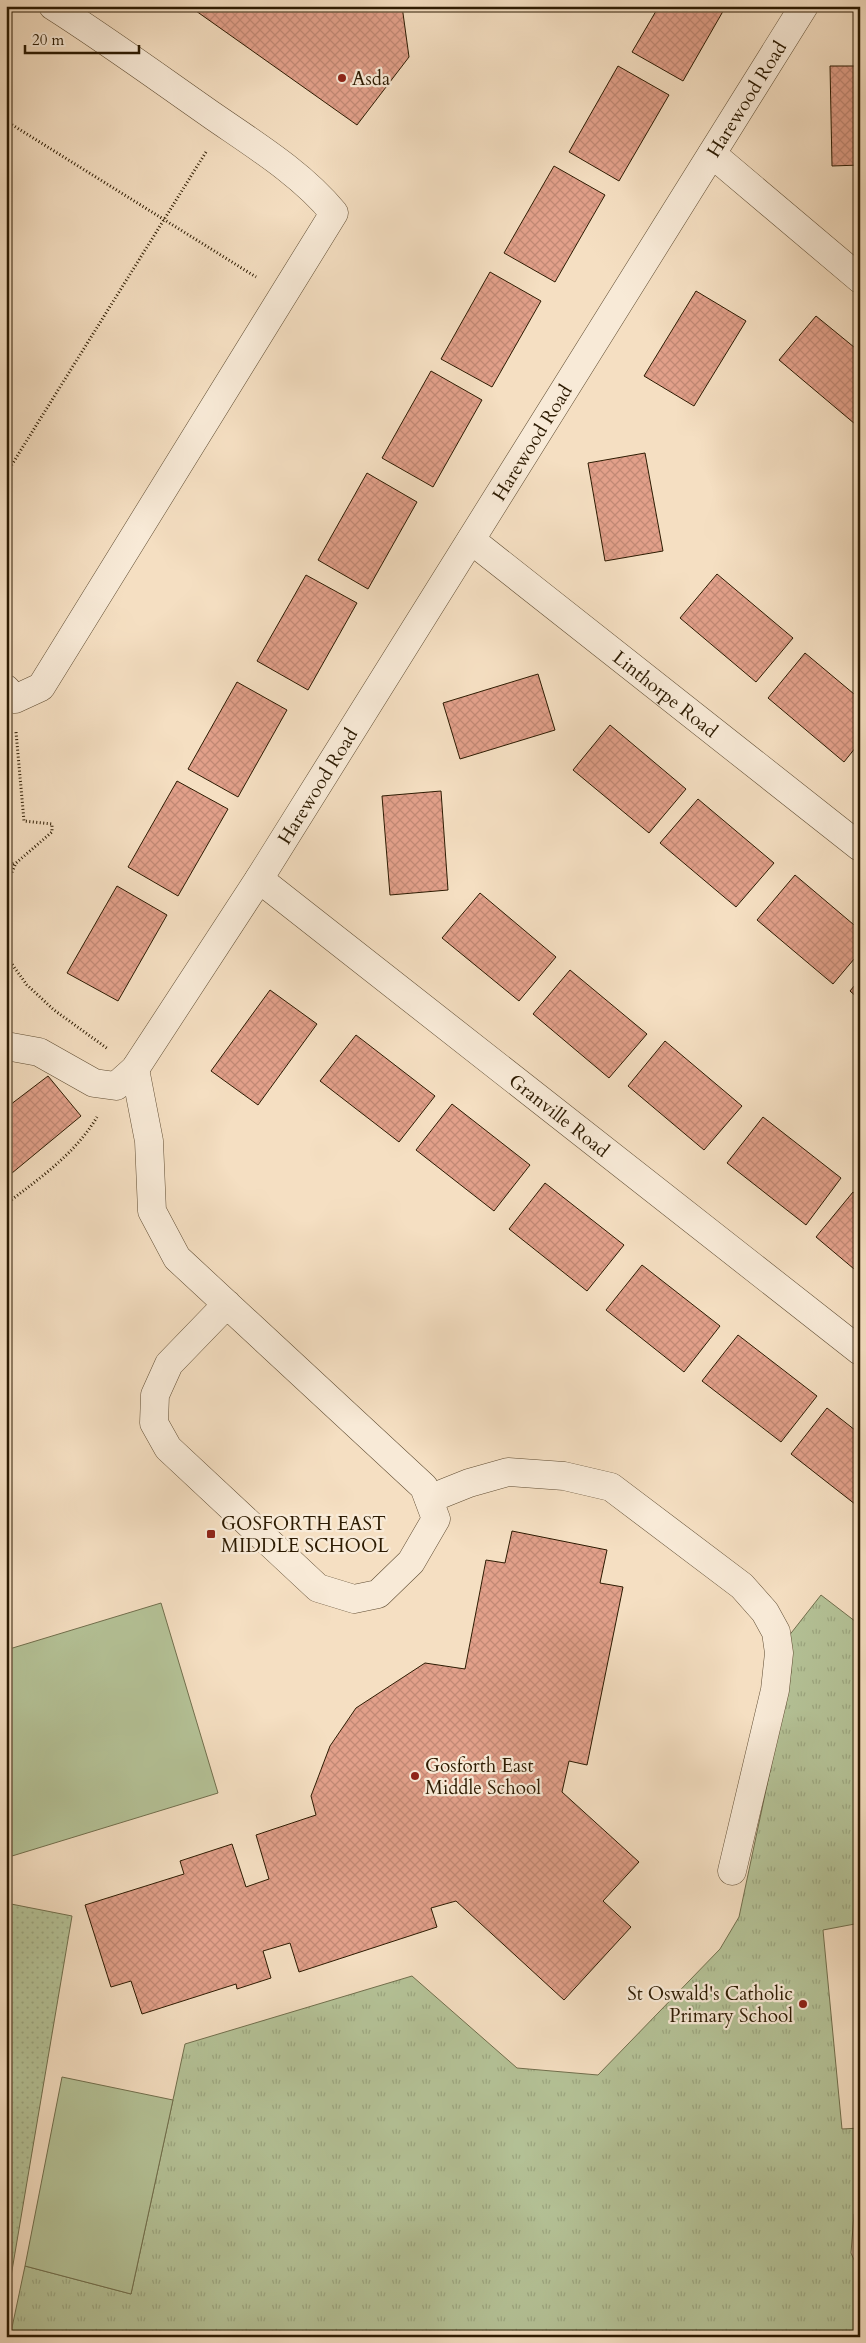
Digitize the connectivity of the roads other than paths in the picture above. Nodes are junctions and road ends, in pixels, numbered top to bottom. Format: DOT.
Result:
graph roads {
  1 [pos="53,6"];
  2 [pos="804,6"];
  3 [pos="712,154"];
  4 [pos="860,279"];
  5 [pos="471,540"];
  6 [pos="11,694"];
  7 [pos="860,847"];
  8 [pos="259,879"];
  9 [pos="6,1046"];
  10 [pos="126,1077"];
  11 [pos="227,1304"];
  12 [pos="860,1351"];
  13 [pos="429,1499"];
  14 [pos="732,1871"];
  1 -- 6 [label="street"];
  2 -- 3 [label="street, Harewood Road"];
  3 -- 4 [label="street"];
  3 -- 5 [label="street, Harewood Road"];
  5 -- 7 [label="street, Linthorpe Road"];
  5 -- 8 [label="street, Harewood Road"];
  8 -- 10 [label="street, Harewood Road"];
  8 -- 12 [label="street, Granville Road"];
  9 -- 10 [label="street"];
  10 -- 11 [label="street"];
  11 -- 13 [label="street"];
  11 -- 13 [label="street"];
  13 -- 14 [label="street"];
}
